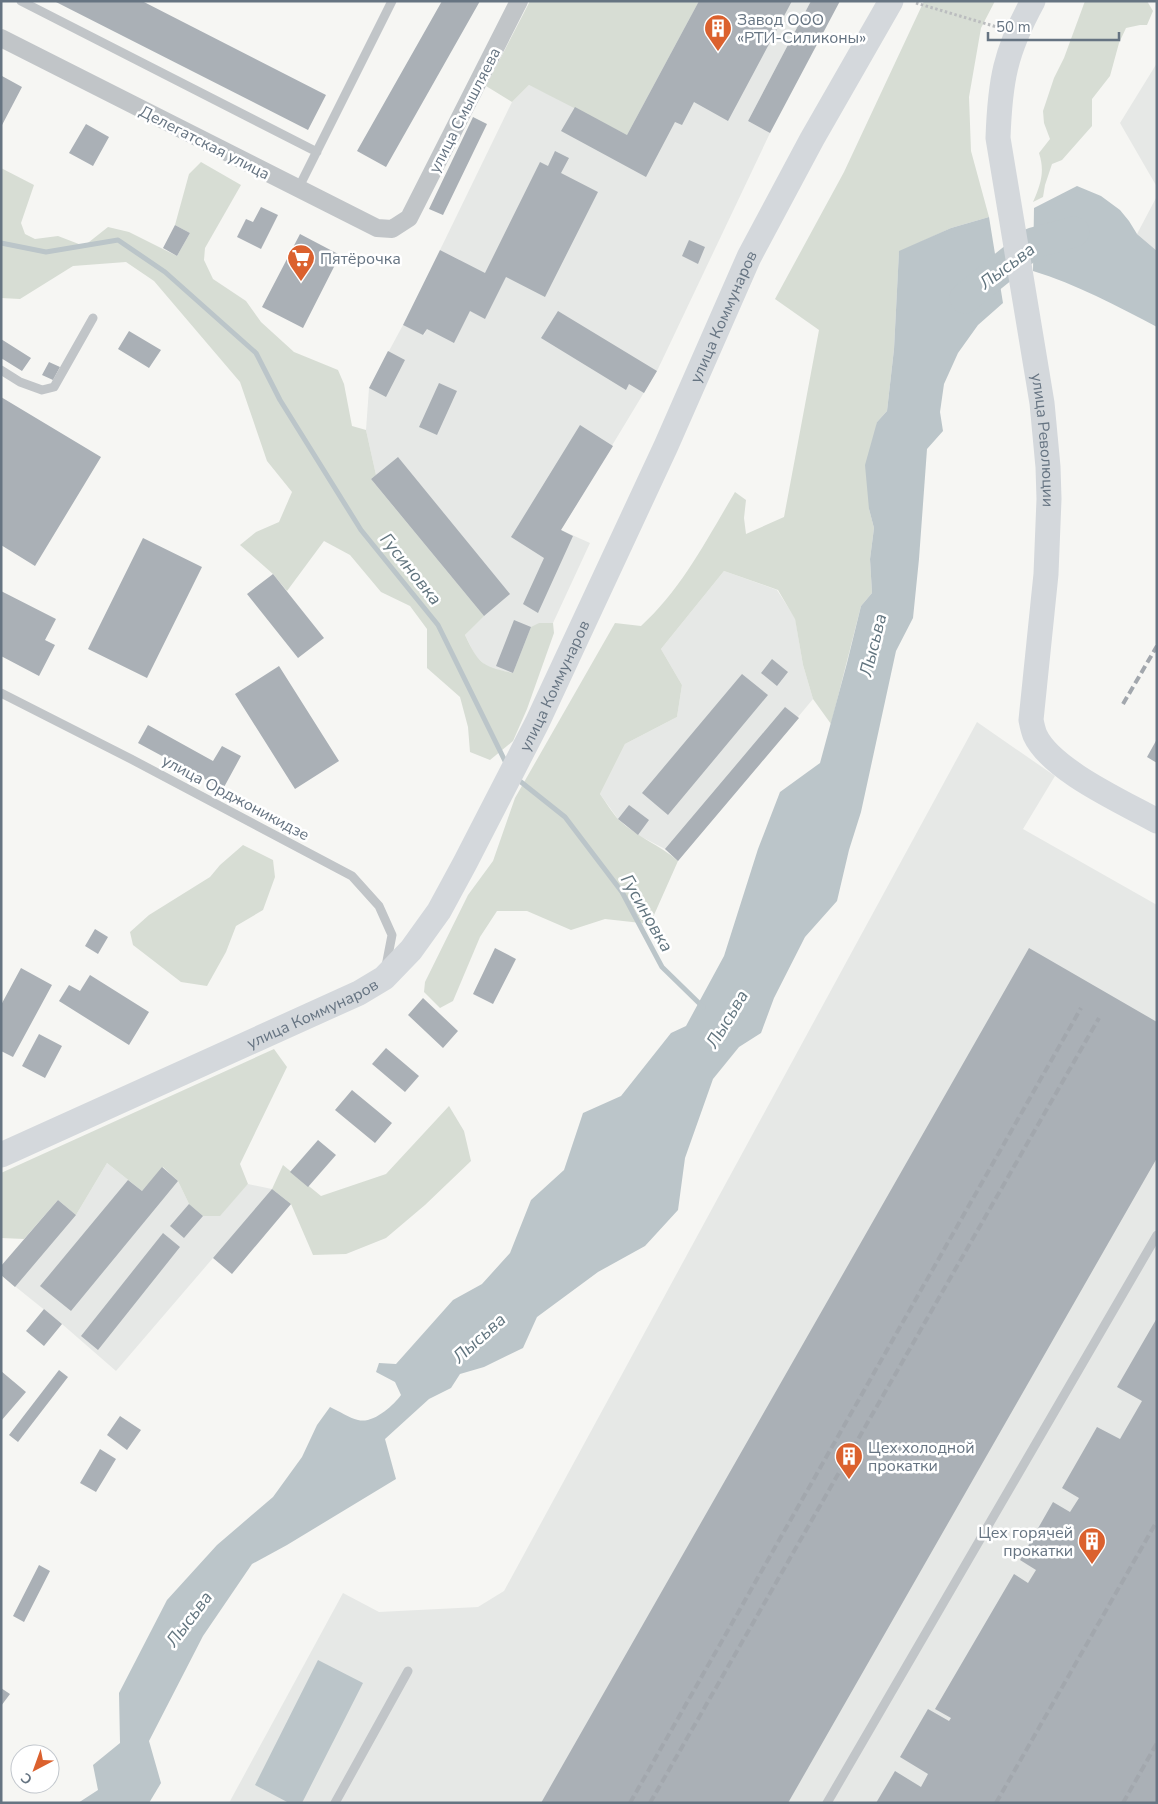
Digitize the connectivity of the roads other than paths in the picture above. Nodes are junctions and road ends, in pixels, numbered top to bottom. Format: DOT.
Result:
graph roads {
  1 [pos="21,1"];
  2 [pos="392,1"];
  3 [pos="519,1"];
  4 [pos="891,1"];
  5 [pos="1032,1"];
  6 [pos="1,38"];
  7 [pos="317,152"];
  8 [pos="298,190"];
  9 [pos="409,218"];
  10 [pos="93,318"];
  11 [pos="1,370"];
  12 [pos="1,693"];
  13 [pos="1157,821"];
  14 [pos="384,978"];
  15 [pos="3,1152"];
  16 [pos="1157,1236"];
  17 [pos="408,1671"];
  18 [pos="335,1803"];
  19 [pos="827,1803"];
  1 -- 7 [label="lane"];
  2 -- 7 [label="lane"];
  3 -- 9 [label="street, улица Смышляева"];
  4 -- 14 [label="main road, улица Коммунаров"];
  5 -- 13 [label="main road, улица Революции"];
  6 -- 8 [label="street, Делегатская улица"];
  7 -- 8 [label="lane"];
  8 -- 9 [label="street, Делегатская улица"];
  10 -- 11 [label="lane"];
  12 -- 14 [label="lane, улица Орджоникидзе"];
  14 -- 15 [label="main road, улица Коммунаров"];
  16 -- 19 [label="lane"];
  17 -- 18 [label="lane"];
}
